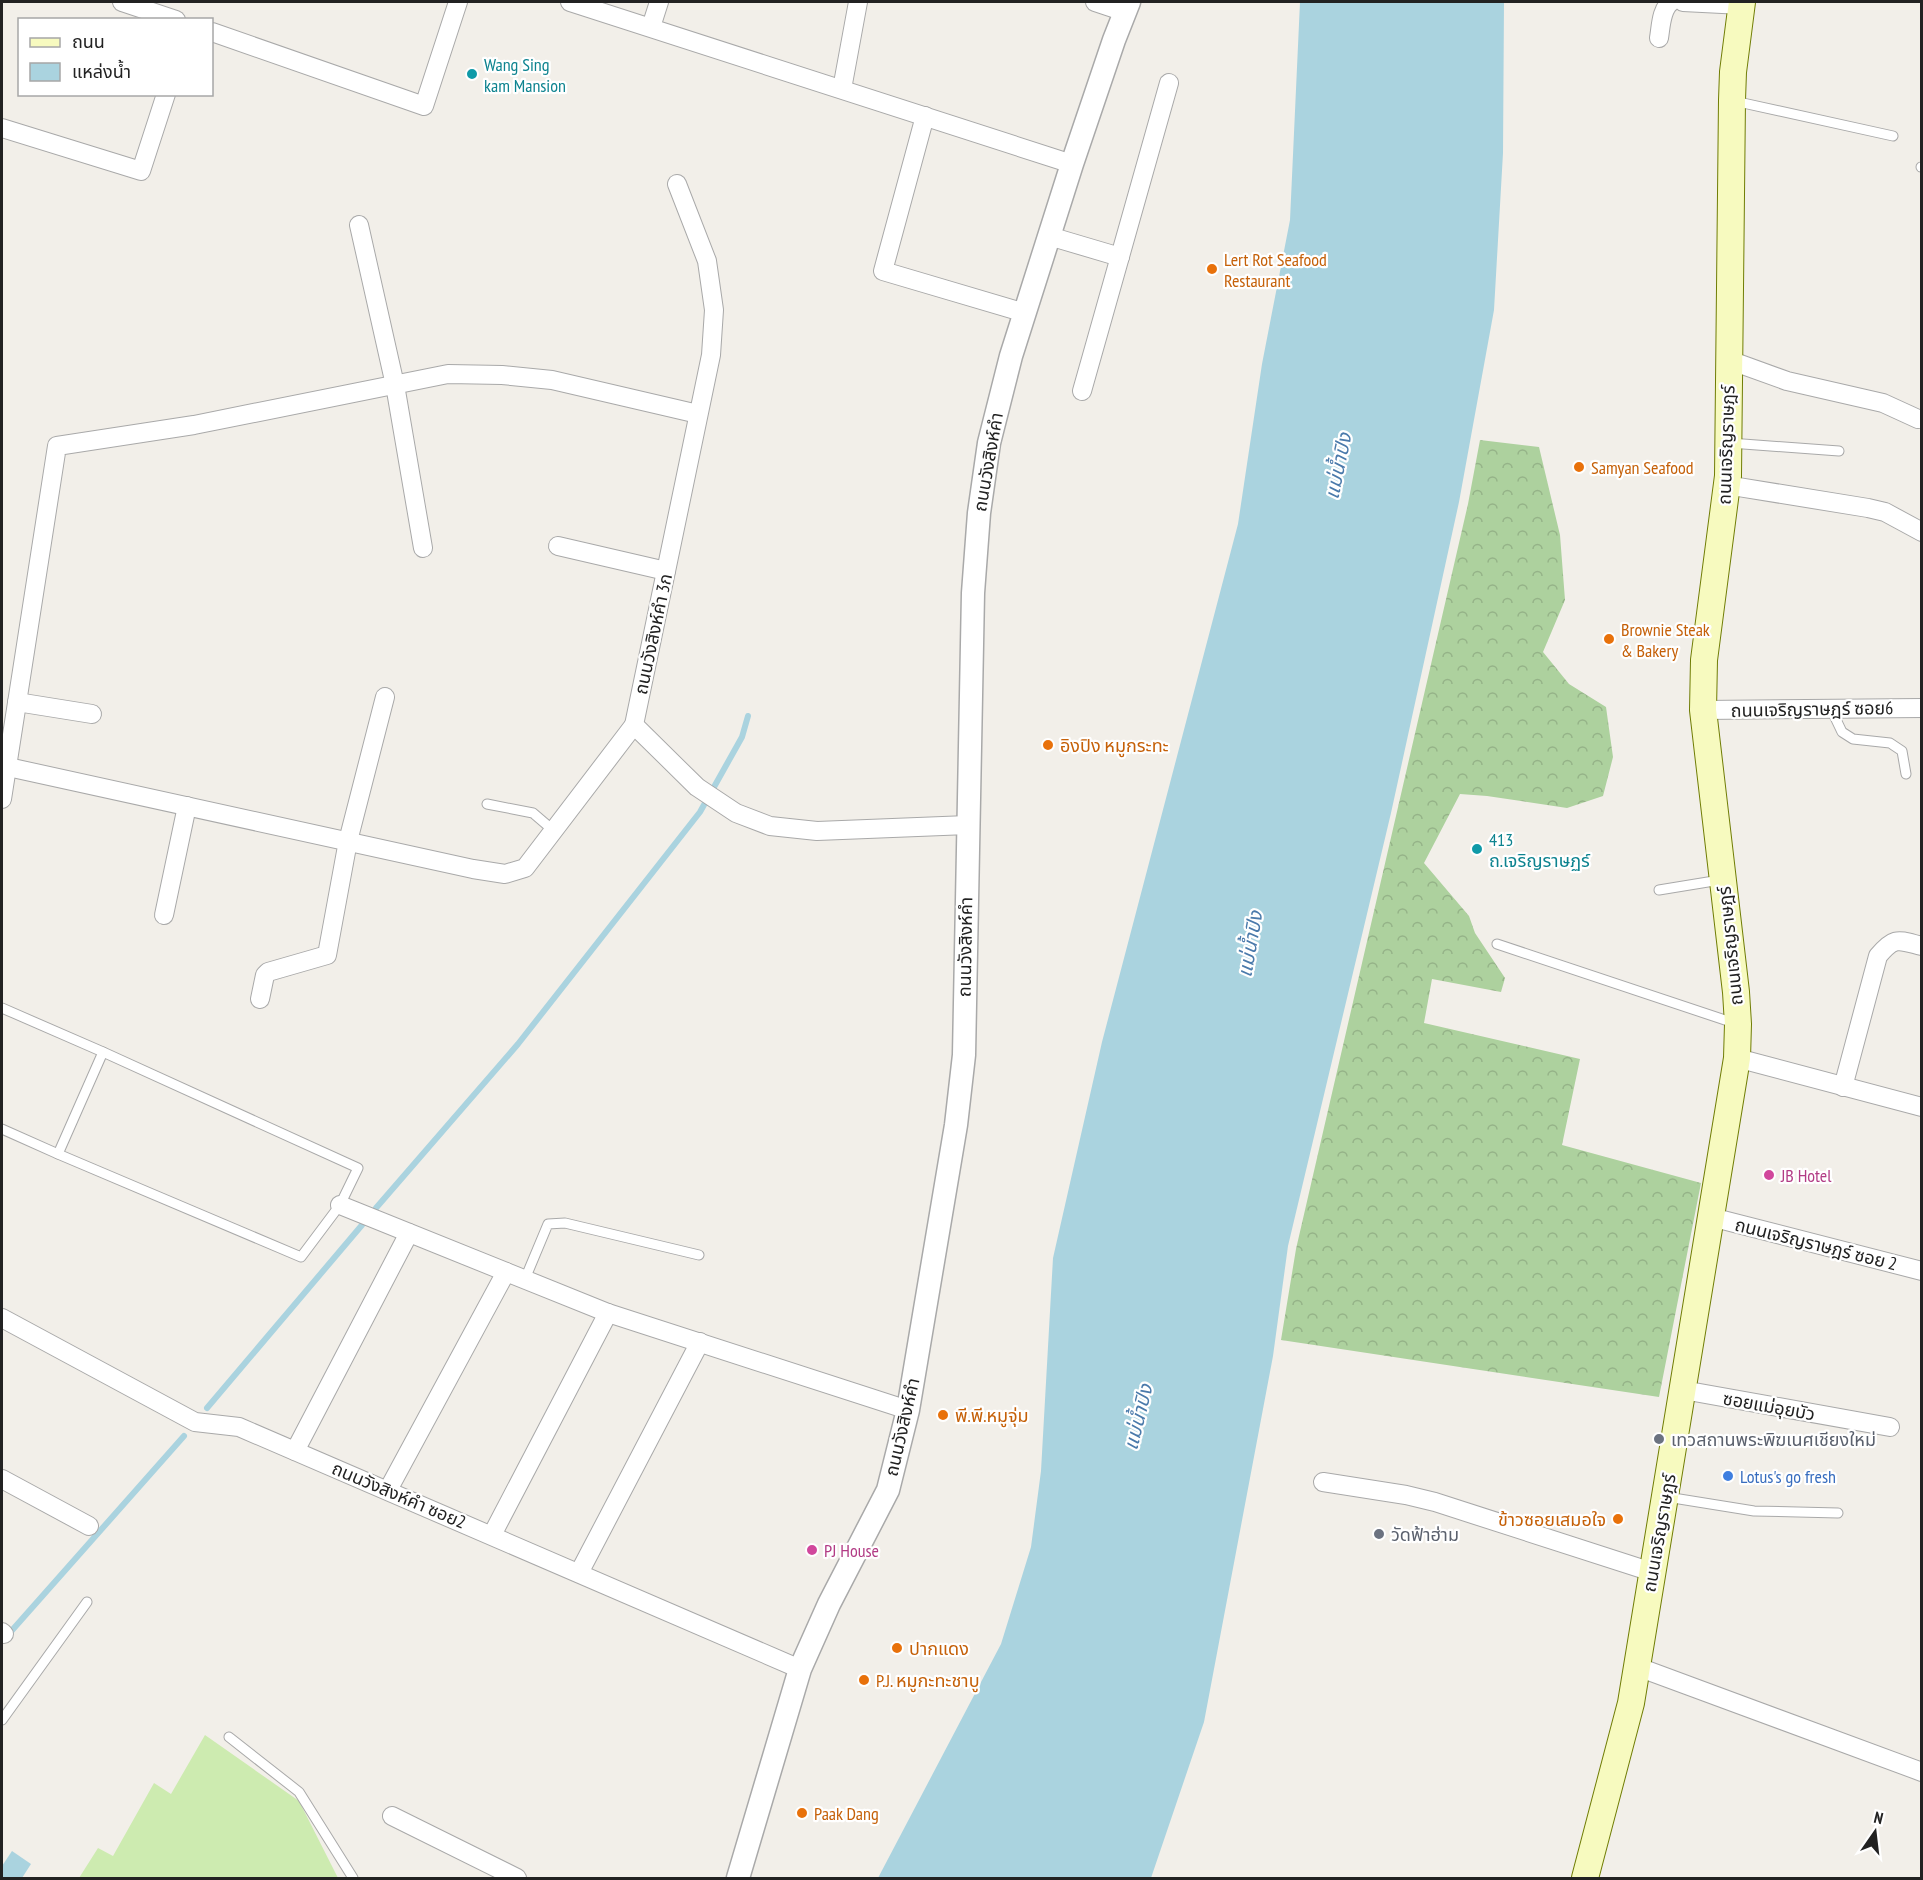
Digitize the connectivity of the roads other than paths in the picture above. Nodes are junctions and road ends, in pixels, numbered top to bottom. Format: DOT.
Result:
graph roads {
  1 [pos="122,2"];
  2 [pos="458,2"];
  3 [pos="570,2"];
  4 [pos="659,2"];
  5 [pos="858,2"];
  6 [pos="1095,2"];
  7 [pos="1671,2"];
  8 [pos="1683,2"];
  9 [pos="1742,3"];
  10 [pos="1127,7"];
  11 [pos="170,18"];
  12 [pos="651,27"];
  13 [pos="213,32"];
  14 [pos="1659,38"];
  15 [pos="1169,83"];
  16 [pos="842,89"];
  17 [pos="165,96"];
  18 [pos="1732,100"];
  19 [pos="925,116"];
  20 [pos="2,129"];
  21 [pos="1893,136"];
  22 [pos="1072,164"];
  23 [pos="677,184"];
  24 [pos="359,225"];
  25 [pos="1049,236"];
  26 [pos="1120,257"];
  27 [pos="1024,313"];
  28 [pos="1729,360"];
  29 [pos="395,385"];
  30 [pos="1082,391"];
  31 [pos="698,414"];
  32 [pos="1918,419"];
  33 [pos="1728,443"];
  34 [pos="1839,451"];
  35 [pos="1726,485"];
  36 [pos="1922,532"];
  37 [pos="558,546"];
  38 [pos="423,548"];
  39 [pos="666,571"];
  40 [pos="385,696"];
  41 [pos="17,702"];
  42 [pos="1922,708"];
  43 [pos="1831,709"];
  44 [pos="1703,711"];
  45 [pos="92,714"];
  46 [pos="634,724"];
  47 [pos="8,767"];
  48 [pos="1906,774"];
  49 [pos="2,799"];
  50 [pos="487,804"];
  51 [pos="187,806"];
  52 [pos="968,825"];
  53 [pos="554,831"];
  54 [pos="348,842"];
  55 [pos="1723,880"];
  56 [pos="1659,890"];
  57 [pos="164,915"];
  58 [pos="1497,944"];
  59 [pos="1922,946"];
  60 [pos="260,999"];
  61 [pos="2,1008"];
  62 [pos="1738,1024"];
  63 [pos="103,1052"];
  64 [pos="1737,1058"];
  65 [pos="1843,1086"];
  66 [pos="1922,1107"];
  67 [pos="2,1129"];
  68 [pos="58,1154"];
  69 [pos="340,1205"];
  70 [pos="1711,1217"];
  71 [pos="409,1233"];
  72 [pos="699,1255"];
  73 [pos="1922,1271"];
  74 [pos="506,1272"];
  75 [pos="525,1279"];
  76 [pos="609,1312"];
  77 [pos="2,1318"];
  78 [pos="700,1342"];
  79 [pos="1683,1390"];
  80 [pos="908,1410"];
  81 [pos="1890,1427"];
  82 [pos="296,1451"];
  83 [pos="2,1479"];
  84 [pos="1323,1482"];
  85 [pos="388,1490"];
  86 [pos="1665,1496"];
  87 [pos="1838,1513"];
  88 [pos="90,1526"];
  89 [pos="492,1535"];
  90 [pos="1652,1572"];
  91 [pos="579,1573"];
  92 [pos="87,1602"];
  93 [pos="1638,1667"];
  94 [pos="800,1669"];
  95 [pos="2,1720"];
  96 [pos="229,1737"];
  97 [pos="1922,1772"];
  98 [pos="392,1816"];
  99 [pos="353,1878"];
  100 [pos="517,1878"];
  101 [pos="738,1878"];
  102 [pos="1585,1878"];
  1 -- 11 [label="street"];
  2 -- 13 [label="street"];
  3 -- 12 [label="street"];
  4 -- 12 [label="street"];
  5 -- 16 [label="street"];
  6 -- 10 [label="street"];
  7 -- 14 [label="street"];
  8 -- 9 [label="street"];
  9 -- 18 [label="main road, ถนนเจริญราษฎร์"];
  10 -- 22 [label="street, ถนนวังสิงห์คำ"];
  12 -- 16 [label="street"];
  15 -- 26 [label="street"];
  16 -- 19 [label="street"];
  17 -- 20 [label="street"];
  18 -- 21 [label="lane"];
  18 -- 28 [label="main road, ถนนเจริญราษฎร์"];
  19 -- 22 [label="street"];
  19 -- 27 [label="street"];
  22 -- 25 [label="street, ถนนวังสิงห์คำ"];
  23 -- 31 [label="street, ถนนวังสิงห์คำ 3ก"];
  24 -- 29 [label="street"];
  25 -- 26 [label="street"];
  25 -- 27 [label="street, ถนนวังสิงห์คำ"];
  26 -- 30 [label="street"];
  27 -- 52 [label="street, ถนนวังสิงห์คำ"];
  28 -- 32 [label="street"];
  28 -- 33 [label="main road, ถนนเจริญราษฎร์"];
  29 -- 31 [label="street"];
  29 -- 38 [label="street"];
  29 -- 41 [label="street"];
  31 -- 39 [label="street, ถนนวังสิงห์คำ 3ก"];
  33 -- 34 [label="lane"];
  33 -- 35 [label="main road, ถนนเจริญราษฎร์"];
  35 -- 36 [label="street"];
  35 -- 44 [label="main road, ถนนเจริญราษฎร์"];
  37 -- 39 [label="street"];
  39 -- 46 [label="street, ถนนวังสิงห์คำ 3ก"];
  40 -- 54 [label="street"];
  41 -- 45 [label="street"];
  41 -- 47 [label="street"];
  42 -- 43 [label="street, ถนนเจริญราษฎร์ ซอย6"];
  43 -- 44 [label="street, ถนนเจริญราษฎร์ ซอย6"];
  43 -- 48 [label="lane"];
  44 -- 55 [label="main road, ถนนเจริญราษฎร์"];
  46 -- 52 [label="street"];
  46 -- 53 [label="street"];
  47 -- 49 [label="street"];
  47 -- 51 [label="street"];
  50 -- 53 [label="lane"];
  51 -- 54 [label="street"];
  51 -- 57 [label="street"];
  52 -- 80 [label="street, ถนนวังสิงห์คำ"];
  53 -- 54 [label="street"];
  54 -- 60 [label="street"];
  55 -- 56 [label="lane"];
  55 -- 62 [label="main road, ถนนเจริญราษฎร์"];
  58 -- 62 [label="lane"];
  59 -- 65 [label="street"];
  61 -- 63 [label="lane"];
  62 -- 64 [label="main road, ถนนเจริญราษฎร์"];
  63 -- 68 [label="lane"];
  63 -- 69 [label="lane"];
  64 -- 65 [label="street"];
  64 -- 70 [label="main road, ถนนเจริญราษฎร์"];
  65 -- 66 [label="street"];
  67 -- 68 [label="lane"];
  68 -- 69 [label="lane"];
  69 -- 71 [label="street"];
  70 -- 73 [label="street, ถนนเจริญราษฎร์ ซอย 2"];
  70 -- 79 [label="main road, ถนนเจริญราษฎร์"];
  71 -- 74 [label="street"];
  71 -- 82 [label="street"];
  72 -- 75 [label="lane"];
  74 -- 75 [label="street"];
  74 -- 85 [label="street"];
  75 -- 76 [label="street"];
  76 -- 78 [label="street"];
  76 -- 89 [label="street"];
  77 -- 82 [label="street, ถนนวังสิงห์คำ ซอย2"];
  78 -- 80 [label="street"];
  78 -- 91 [label="street"];
  79 -- 81 [label="street, ซอยแม่อุยบัว"];
  79 -- 86 [label="main road, ถนนเจริญราษฎร์"];
  80 -- 94 [label="street, ถนนวังสิงห์คำ"];
  82 -- 85 [label="street, ถนนวังสิงห์คำ ซอย2"];
  83 -- 88 [label="street"];
  84 -- 90 [label="street"];
  85 -- 89 [label="street, ถนนวังสิงห์คำ ซอย2"];
  86 -- 87 [label="lane"];
  86 -- 90 [label="main road, ถนนเจริญราษฎร์"];
  89 -- 91 [label="street, ถนนวังสิงห์คำ ซอย2"];
  90 -- 93 [label="main road, ถนนเจริญราษฎร์"];
  91 -- 94 [label="street, ถนนวังสิงห์คำ ซอย2"];
  92 -- 95 [label="lane"];
  93 -- 97 [label="street"];
  93 -- 102 [label="main road, ถนนเจริญราษฎร์"];
  94 -- 101 [label="street, ถนนวังสิงห์คำ"];
  96 -- 99 [label="lane"];
  98 -- 100 [label="street"];
}
